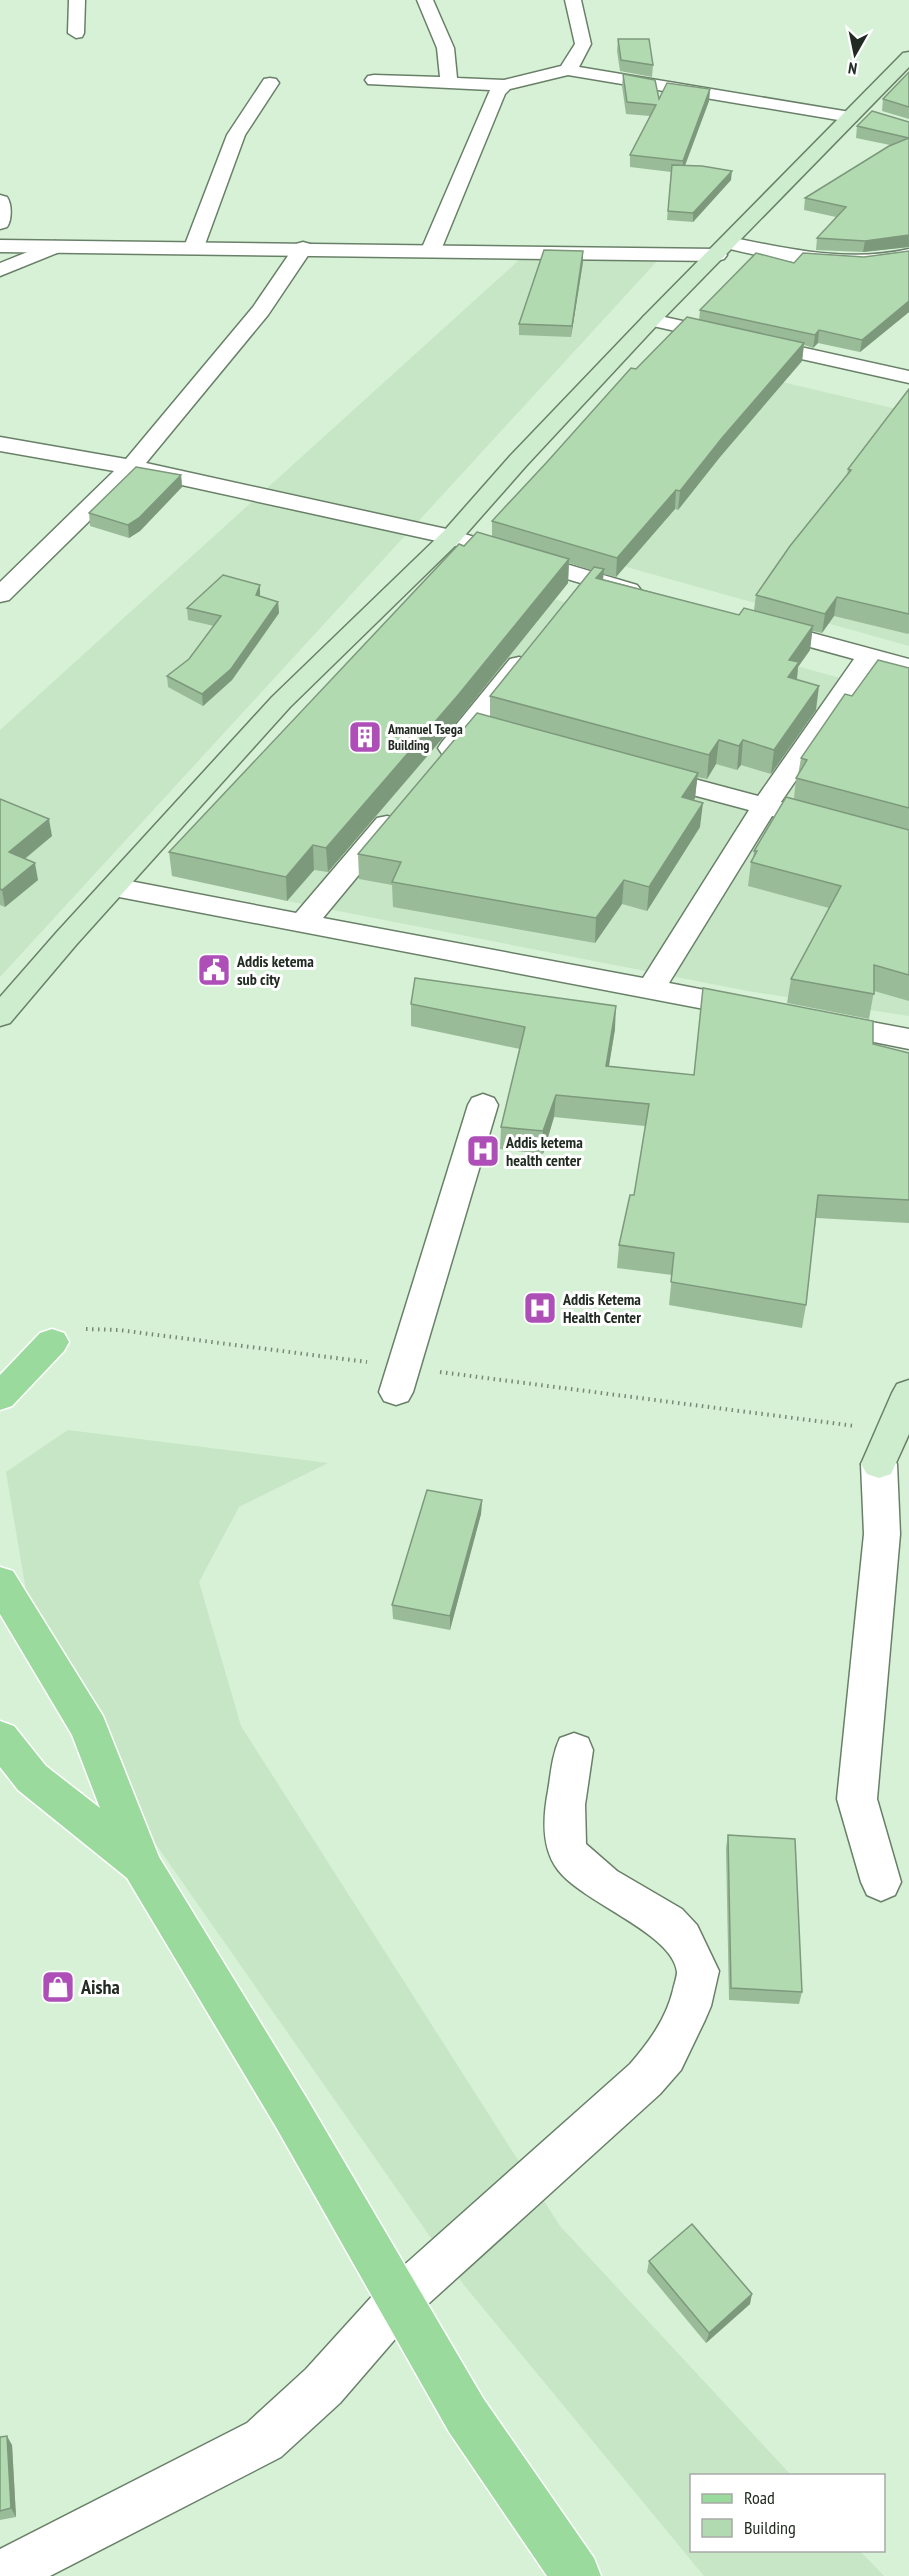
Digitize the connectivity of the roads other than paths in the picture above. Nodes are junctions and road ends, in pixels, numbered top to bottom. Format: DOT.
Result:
graph roads {
  1 [pos="77,0"];
  2 [pos="425,0"];
  3 [pos="573,0"];
  4 [pos="76,33"];
  5 [pos="909,57"];
  6 [pos="568,70"];
  7 [pos="374,80"];
  8 [pos="448,82"];
  9 [pos="270,83"];
  10 [pos="504,85"];
  11 [pos="860,114"];
  12 [pos="0,201"];
  13 [pos="0,223"];
  14 [pos="0,246"];
  15 [pos="55,247"];
  16 [pos="194,247"];
  17 [pos="303,248"];
  18 [pos="723,249"];
  19 [pos="430,250"];
  20 [pos="909,255"];
  21 [pos="0,270"];
  22 [pos="651,320"];
  23 [pos="909,377"];
  24 [pos="0,444"];
  25 [pos="130,467"];
  26 [pos="451,537"];
  27 [pos="0,595"];
  28 [pos="655,597"];
  29 [pos="745,622"];
  30 [pos="536,643"];
  31 [pos="869,656"];
  32 [pos="909,667"];
  33 [pos="628,769"];
  34 [pos="432,770"];
  35 [pos="402,806"];
  36 [pos="764,807"];
  37 [pos="909,845"];
  38 [pos="114,887"];
  39 [pos="303,923"];
  40 [pos="651,989"];
  41 [pos="768,1012"];
  42 [pos="0,1016"];
  43 [pos="803,1019"];
  44 [pos="909,1039"];
  45 [pos="483,1105"];
  46 [pos="52,1342"];
  47 [pos="400,1379"];
  48 [pos="909,1393"];
  49 [pos="0,1397"];
  50 [pos="886,1448"];
  51 [pos="0,1582"];
  52 [pos="0,1738"];
  53 [pos="574,1750"];
  54 [pos="141,1865"];
  55 [pos="881,1882"];
  56 [pos="400,2299"];
  57 [pos="0,2576"];
  58 [pos="576,2576"];
  1 -- 4 [label="street"];
  2 -- 8 [label="street"];
  3 -- 6 [label="street"];
  5 -- 11 [label="main road"];
  6 -- 10 [label="street"];
  6 -- 11 [label="street"];
  7 -- 8 [label="street"];
  8 -- 10 [label="street"];
  9 -- 16 [label="street"];
  10 -- 19 [label="street"];
  11 -- 18 [label="main road"];
  12 -- 13 [label="street"];
  14 -- 15 [label="street"];
  15 -- 16 [label="street"];
  15 -- 21 [label="street"];
  16 -- 17 [label="street"];
  17 -- 19 [label="street"];
  17 -- 25 [label="street"];
  18 -- 19 [label="street"];
  18 -- 20 [label="street"];
  18 -- 22 [label="main road"];
  22 -- 23 [label="street"];
  22 -- 26 [label="main road"];
  24 -- 25 [label="street"];
  25 -- 26 [label="street"];
  25 -- 27 [label="street"];
  26 -- 28 [label="street"];
  26 -- 38 [label="main road"];
  29 -- 31 [label="street"];
  30 -- 34 [label="street"];
  31 -- 32 [label="street"];
  31 -- 36 [label="street"];
  33 -- 36 [label="street"];
  35 -- 39 [label="street"];
  36 -- 37 [label="street"];
  36 -- 40 [label="street"];
  38 -- 39 [label="street"];
  38 -- 42 [label="main road"];
  39 -- 40 [label="street"];
  40 -- 41 [label="street"];
  43 -- 44 [label="street"];
  45 -- 47 [label="street"];
  46 -- 49 [label="main road"];
  48 -- 50 [label="main road"];
  50 -- 55 [label="street"];
  51 -- 54 [label="main road"];
  52 -- 54 [label="main road"];
  53 -- 56 [label="street"];
  54 -- 56 [label="main road"];
  56 -- 57 [label="street"];
  56 -- 58 [label="main road"];
}
